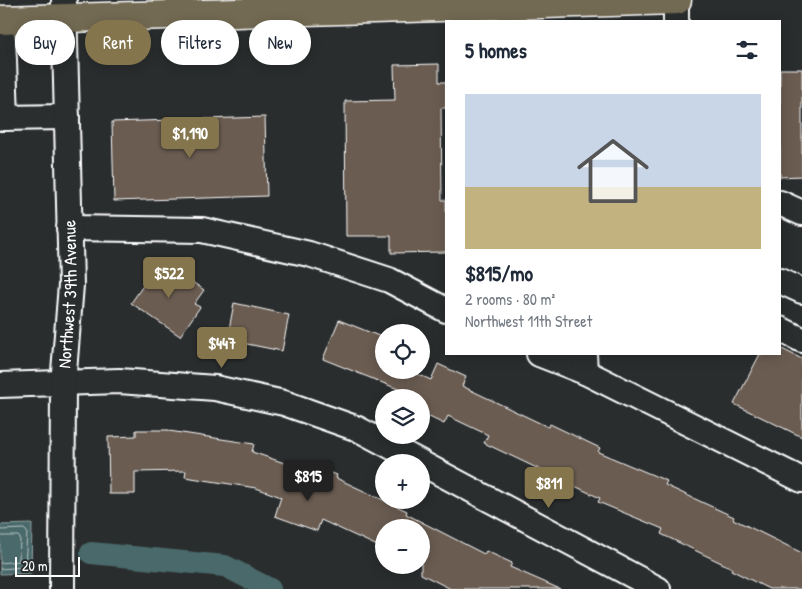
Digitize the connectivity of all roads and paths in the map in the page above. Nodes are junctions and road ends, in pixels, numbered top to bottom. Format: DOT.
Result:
graph roads {
  1 [pos="677,0"];
  2 [pos="64,9"];
  3 [pos="1,20"];
  4 [pos="676,20"];
  5 [pos="2,61"];
  6 [pos="2,91"];
  7 [pos="67,117"];
  8 [pos="3,118"];
  9 [pos="781,203"];
  10 [pos="802,214"];
  11 [pos="69,228"];
  12 [pos="781,281"];
  13 [pos="802,291"];
  14 [pos="445,309"];
  15 [pos="781,330"];
  16 [pos="802,340"];
  17 [pos="545,355"];
  18 [pos="584,363"];
  19 [pos="62,384"];
  20 [pos="0,385"];
  21 [pos="404,454"];
  22 [pos="430,468"];
  23 [pos="802,480"];
  24 [pos="62,587"];
  25 [pos="658,589"];
  1 -- 2 [label="main road"];
  1 -- 4 [label="street"];
  2 -- 3 [label="main road"];
  2 -- 7 [label="street, Northwest 39th Avenue"];
  3 -- 5 [label="street"];
  5 -- 6 [label="street"];
  6 -- 8 [label="street"];
  7 -- 8 [label="street"];
  7 -- 11 [label="street, Northwest 39th Avenue"];
  9 -- 10 [label="street"];
  11 -- 14 [label="street"];
  11 -- 19 [label="street, Northwest 39th Avenue"];
  12 -- 13 [label="street"];
  15 -- 16 [label="street"];
  17 -- 18 [label="street"];
  18 -- 23 [label="street"];
  19 -- 20 [label="street"];
  19 -- 21 [label="street"];
  19 -- 24 [label="street, Northwest 39th Avenue"];
  22 -- 25 [label="street"];
}
